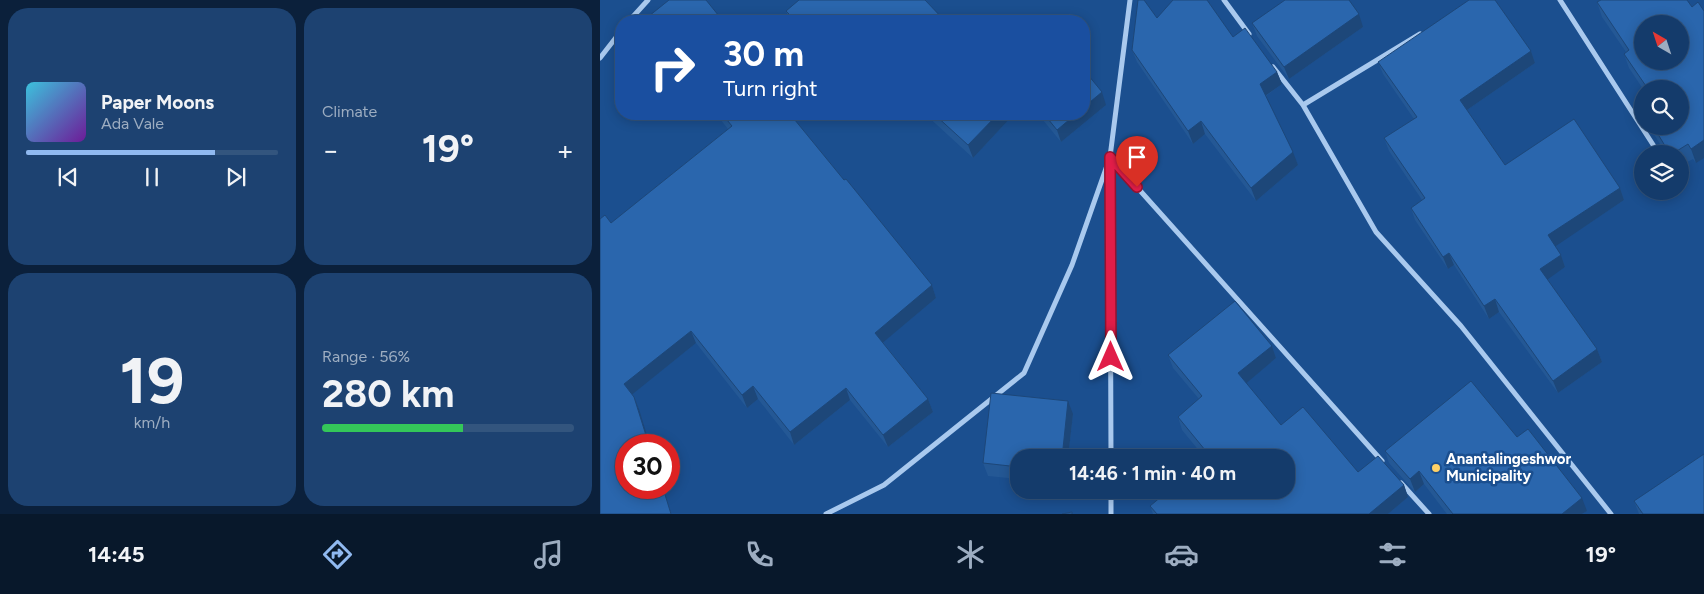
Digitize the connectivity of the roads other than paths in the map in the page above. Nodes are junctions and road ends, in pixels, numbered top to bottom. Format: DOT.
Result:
graph roads {
  1 [pos="648,0"];
  2 [pos="1130,0"];
  3 [pos="1224,0"];
  4 [pos="1560,0"];
  5 [pos="634,15"];
  6 [pos="1426,30"];
  7 [pos="1252,38"];
  8 [pos="615,39"];
  9 [pos="600,58"];
  10 [pos="1269,60"];
  11 [pos="1302,105"];
  12 [pos="1653,145"];
  13 [pos="1110,157"];
  14 [pos="1111,449"];
  15 [pos="1389,469"];
  16 [pos="1395,476"];
  17 [pos="1111,499"];
  18 [pos="826,514"];
  19 [pos="1112,514"];
  20 [pos="1429,514"];
  21 [pos="1611,514"];
  1 -- 5 [label="street"];
  2 -- 13 [label="street"];
  3 -- 7 [label="street"];
  4 -- 12 [label="street"];
  6 -- 11 [label="street"];
  8 -- 9 [label="street"];
  10 -- 11 [label="street"];
  11 -- 21 [label="street"];
  13 -- 14 [label="street"];
  13 -- 15 [label="street"];
  13 -- 18 [label="street"];
  16 -- 20 [label="street"];
  17 -- 19 [label="street"];
}
